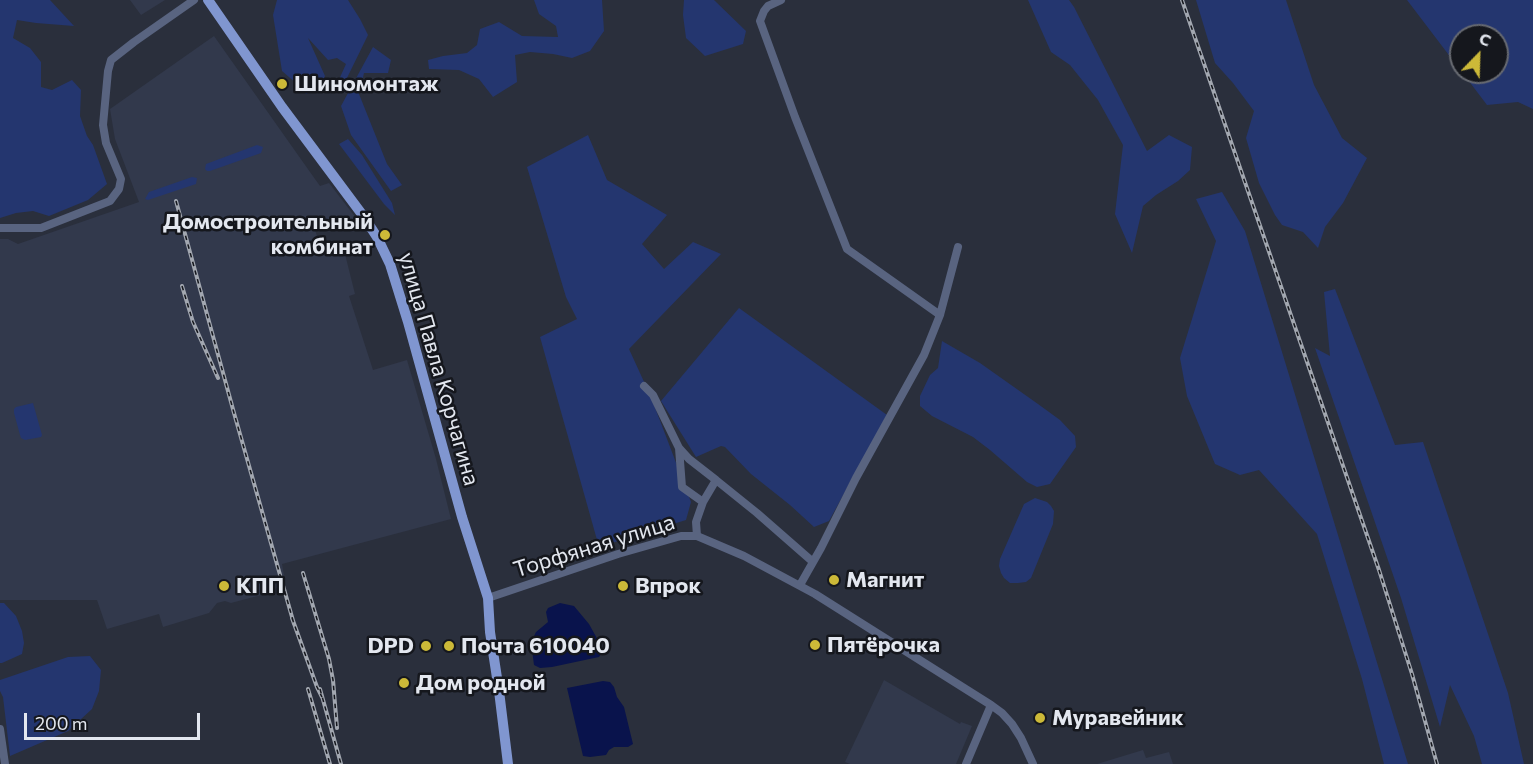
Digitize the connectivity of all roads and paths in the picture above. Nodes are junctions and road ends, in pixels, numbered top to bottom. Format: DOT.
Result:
graph roads {
  1 [pos="194,0"];
  2 [pos="207,0"];
  3 [pos="781,0"];
  4 [pos="0,228"];
  5 [pos="958,247"];
  6 [pos="940,315"];
  7 [pos="644,386"];
  8 [pos="679,448"];
  9 [pos="716,480"];
  10 [pos="703,502"];
  11 [pos="697,536"];
  12 [pos="813,562"];
  13 [pos="800,585"];
  14 [pos="488,598"];
  15 [pos="991,705"];
  16 [pos="0,729"];
  17 [pos="5,764"];
  18 [pos="508,764"];
  19 [pos="966,764"];
  20 [pos="1033,764"];
  1 -- 4 [label="street"];
  2 -- 14 [label="main road, улица Павла Корчагина"];
  3 -- 6 [label="street"];
  5 -- 6 [label="street"];
  6 -- 12 [label="street"];
  7 -- 8 [label="street"];
  8 -- 9 [label="street"];
  8 -- 10 [label="street"];
  9 -- 10 [label="street"];
  9 -- 12 [label="street"];
  10 -- 11 [label="street"];
  11 -- 13 [label="street, Торфяная улица"];
  11 -- 14 [label="street, Торфяная улица"];
  12 -- 13 [label="street"];
  13 -- 15 [label="street, Торфяная улица"];
  14 -- 18 [label="main road, улица Павла Корчагина"];
  15 -- 19 [label="street"];
  15 -- 20 [label="street, Торфяная улица"];
  16 -- 17 [label="street"];
}
